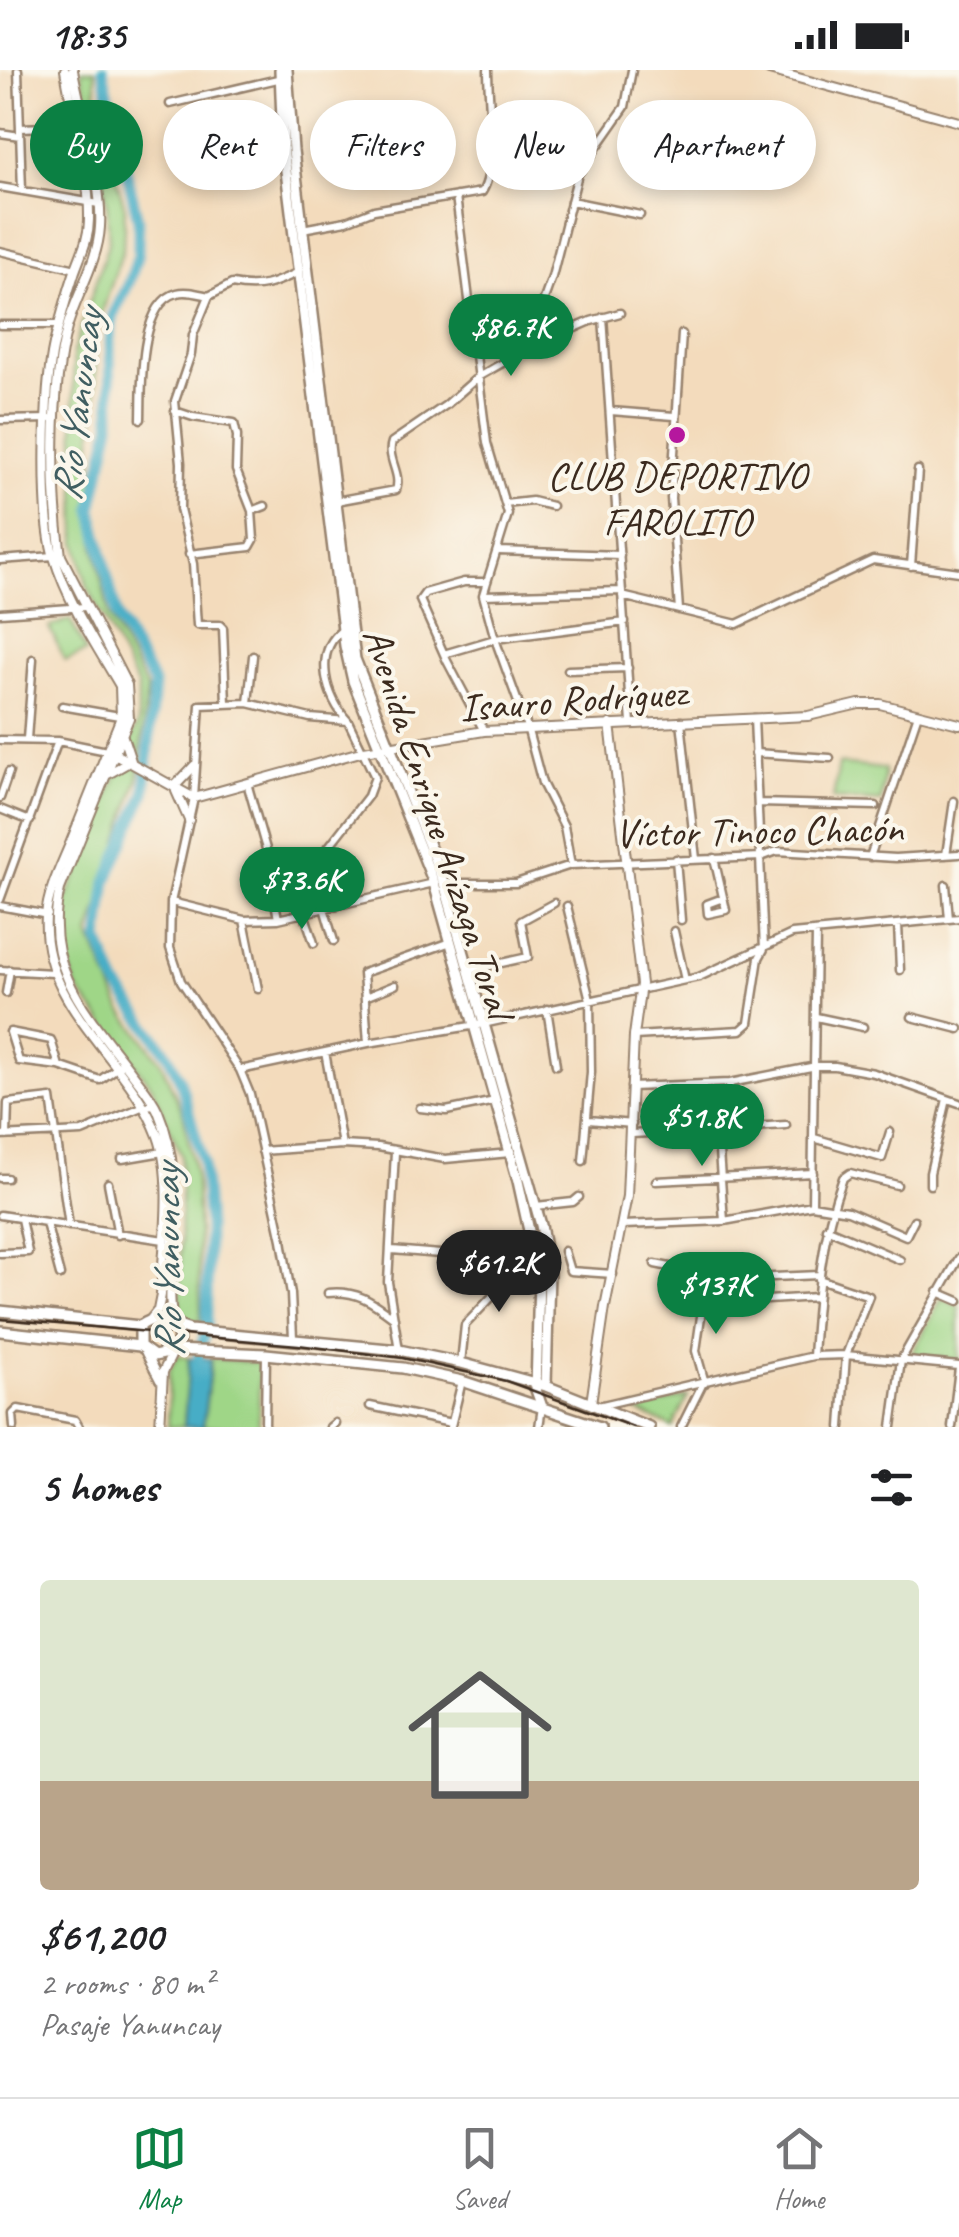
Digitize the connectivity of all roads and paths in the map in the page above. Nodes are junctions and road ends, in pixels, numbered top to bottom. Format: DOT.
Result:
graph roads {
  1 [pos="18,70"];
  2 [pos="65,70"];
  3 [pos="73,70"];
  4 [pos="488,70"];
  5 [pos="632,70"];
  6 [pos="769,70"];
  7 [pos="284,74"];
  8 [pos="70,100"];
  9 [pos="185,100"];
  10 [pos="959,122"];
  11 [pos="30,131"];
  12 [pos="20,132"];
  13 [pos="0,133"];
  14 [pos="0,187"];
  15 [pos="86,190"];
  16 [pos="22,191"];
  17 [pos="456,196"];
  18 [pos="571,201"];
  19 [pos="89,203"];
  20 [pos="99,204"];
  21 [pos="640,214"];
  22 [pos="302,229"];
  23 [pos="0,251"];
  24 [pos="76,269"];
  25 [pos="299,272"];
  26 [pos="209,296"];
  27 [pos="620,313"];
  28 [pos="603,317"];
  29 [pos="0,325"];
  30 [pos="59,325"];
  31 [pos="682,334"];
  32 [pos="525,350"];
  33 [pos="478,377"];
  34 [pos="175,410"];
  35 [pos="610,411"];
  36 [pos="674,416"];
  37 [pos="52,419"];
  38 [pos="141,419"];
  39 [pos="0,420"];
  40 [pos="918,470"];
  41 [pos="336,501"];
  42 [pos="505,504"];
  43 [pos="264,506"];
  44 [pos="552,506"];
  45 [pos="252,511"];
  46 [pos="498,551"];
  47 [pos="189,554"];
  48 [pos="620,555"];
  49 [pos="54,556"];
  50 [pos="0,560"];
  51 [pos="911,566"];
  52 [pos="959,572"];
  53 [pos="488,582"];
  54 [pos="622,593"];
  55 [pos="483,596"];
  56 [pos="81,608"];
  57 [pos="679,610"];
  58 [pos="0,613"];
  59 [pos="625,622"];
  60 [pos="343,630"];
  61 [pos="495,639"];
  62 [pos="444,654"];
  63 [pos="253,656"];
  64 [pos="32,659"];
  65 [pos="628,668"];
  66 [pos="568,670"];
  67 [pos="226,703"];
  68 [pos="248,703"];
  69 [pos="62,706"];
  70 [pos="918,714"];
  71 [pos="125,717"];
  72 [pos="754,718"];
  73 [pos="348,720"];
  74 [pos="681,721"];
  75 [pos="631,723"];
  76 [pos="610,724"];
  77 [pos="959,724"];
  78 [pos="527,727"];
  79 [pos="484,731"];
  80 [pos="122,734"];
  81 [pos="27,739"];
  82 [pos="0,740"];
  83 [pos="58,741"];
  84 [pos="384,747"];
  85 [pos="364,751"];
  86 [pos="110,752"];
  87 [pos="756,752"];
  88 [pos="830,758"];
  89 [pos="132,762"];
  90 [pos="194,766"];
  91 [pos="8,772"];
  92 [pos="104,778"];
  93 [pos="247,783"];
  94 [pos="174,787"];
  95 [pos="0,798"];
  96 [pos="194,798"];
  97 [pos="954,800"];
  98 [pos="759,803"];
  99 [pos="876,806"];
  100 [pos="0,809"];
  101 [pos="189,820"];
  102 [pos="30,821"];
  103 [pos="959,854"];
  104 [pos="946,855"];
  105 [pos="761,857"];
  106 [pos="870,857"];
  107 [pos="696,858"];
  108 [pos="714,858"];
  109 [pos="676,859"];
  110 [pos="625,862"];
  111 [pos="571,865"];
  112 [pos="439,883"];
  113 [pos="946,886"];
  114 [pos="723,898"];
  115 [pos="171,902"];
  116 [pos="0,903"];
  117 [pos="554,903"];
  118 [pos="567,906"];
  119 [pos="324,908"];
  120 [pos="304,913"];
  121 [pos="50,916"];
  122 [pos="959,918"];
  123 [pos="278,919"];
  124 [pos="949,919"];
  125 [pos="244,920"];
  126 [pos="681,920"];
  127 [pos="898,924"];
  128 [pos="674,932"];
  129 [pos="816,933"];
  130 [pos="334,941"];
  131 [pos="451,942"];
  132 [pos="314,943"];
  133 [pos="764,948"];
  134 [pos="0,970"];
  135 [pos="10,970"];
  136 [pos="470,970"];
  137 [pos="900,970"];
  138 [pos="53,973"];
  139 [pos="684,980"];
  140 [pos="395,986"];
  141 [pos="258,990"];
  142 [pos="639,990"];
  143 [pos="6,993"];
  144 [pos="365,997"];
  145 [pos="590,1000"];
  146 [pos="547,1009"];
  147 [pos="816,1017"];
  148 [pos="912,1017"];
  149 [pos="478,1025"];
  150 [pos="863,1027"];
  151 [pos="959,1029"];
  152 [pos="634,1036"];
  153 [pos="368,1042"];
  154 [pos="324,1052"];
  155 [pos="556,1065"];
  156 [pos="60,1066"];
  157 [pos="120,1066"];
  158 [pos="816,1066"];
  159 [pos="240,1070"];
  160 [pos="730,1083"];
  161 [pos="631,1087"];
  162 [pos="955,1100"];
  163 [pos="495,1101"];
  164 [pos="155,1105"];
  165 [pos="144,1106"];
  166 [pos="420,1108"];
  167 [pos="588,1120"];
  168 [pos="786,1125"];
  169 [pos="632,1129"];
  170 [pos="726,1131"];
  171 [pos="890,1132"];
  172 [pos="54,1134"];
  173 [pos="4,1136"];
  174 [pos="814,1138"];
  175 [pos="342,1145"];
  176 [pos="262,1150"];
  177 [pos="163,1152"];
  178 [pos="395,1152"];
  179 [pos="510,1153"];
  180 [pos="122,1159"];
  181 [pos="583,1162"];
  182 [pos="813,1173"];
  183 [pos="720,1176"];
  184 [pos="656,1181"];
  185 [pos="108,1182"];
  186 [pos="897,1186"];
  187 [pos="930,1186"];
  188 [pos="579,1197"];
  189 [pos="812,1204"];
  190 [pos="536,1206"];
  191 [pos="831,1208"];
  192 [pos="0,1216"];
  193 [pos="21,1219"];
  194 [pos="914,1220"];
  195 [pos="46,1222"];
  196 [pos="724,1222"];
  197 [pos="623,1225"];
  198 [pos="69,1226"];
  199 [pos="826,1228"];
  200 [pos="118,1236"];
  201 [pos="164,1240"];
  202 [pos="392,1250"];
  203 [pos="564,1251"];
  204 [pos="0,1253"];
  205 [pos="959,1258"];
  206 [pos="900,1260"];
  207 [pos="530,1262"];
  208 [pos="655,1264"];
  209 [pos="612,1274"];
  210 [pos="706,1275"];
  211 [pos="60,1276"];
  212 [pos="819,1277"];
  213 [pos="938,1292"];
  214 [pos="328,1293"];
  215 [pos="817,1296"];
  216 [pos="959,1301"];
  217 [pos="718,1302"];
  218 [pos="0,1311"];
  219 [pos="394,1318"];
  220 [pos="145,1323"];
  221 [pos="175,1324"];
  222 [pos="0,1331"];
  223 [pos="293,1338"];
  224 [pos="362,1346"];
  225 [pos="143,1349"];
  226 [pos="178,1350"];
  227 [pos="399,1350"];
  228 [pos="266,1354"];
  229 [pos="846,1355"];
  230 [pos="813,1356"];
  231 [pos="831,1356"];
  232 [pos="901,1360"];
  233 [pos="343,1362"];
  234 [pos="461,1363"];
  235 [pos="959,1367"];
  236 [pos="844,1376"];
  237 [pos="462,1382"];
  238 [pos="161,1384"];
  239 [pos="704,1384"];
  240 [pos="541,1385"];
  241 [pos="594,1404"];
  242 [pos="370,1406"];
  243 [pos="542,1407"];
  244 [pos="451,1425"];
  245 [pos="14,1427"];
  246 [pos="79,1427"];
  247 [pos="160,1427"];
  248 [pos="265,1427"];
  249 [pos="539,1427"];
  250 [pos="600,1427"];
  251 [pos="649,1427"];
  252 [pos="681,1427"];
  253 [pos="841,1427"];
  254 [pos="892,1427"];
  255 [pos="952,1427"];
  1 -- 12 [label="street"];
  2 -- 8 [label="main road"];
  3 -- 20 [label="main road"];
  4 -- 17 [label="street"];
  5 -- 18 [label="street"];
  6 -- 10 [label="main road"];
  7 -- 9 [label="street"];
  7 -- 22 [label="main road, Avenida Enrique Arízaga Toral"];
  7 -- 25 [label="main road, Avenida Enrique Arízaga Toral"];
  11 -- 12 [label="street"];
  12 -- 13 [label="street"];
  12 -- 16 [label="street"];
  14 -- 16 [label="street"];
  15 -- 19 [label="main road"];
  16 -- 19 [label="street"];
  17 -- 22 [label="street"];
  17 -- 33 [label="street"];
  18 -- 21 [label="street"];
  18 -- 32 [label="street"];
  19 -- 20 [label="street"];
  19 -- 24 [label="main road"];
  20 -- 37 [label="main road"];
  22 -- 41 [label="main road, Avenida Enrique Arízaga Toral"];
  23 -- 24 [label="street"];
  24 -- 30 [label="main road"];
  25 -- 26 [label="street"];
  25 -- 60 [label="main road, Avenida Enrique Arízaga Toral"];
  26 -- 34 [label="street"];
  26 -- 38 [label="street"];
  27 -- 28 [label="street"];
  28 -- 32 [label="street"];
  28 -- 35 [label="street"];
  29 -- 30 [label="street"];
  30 -- 37 [label="main road"];
  31 -- 36 [label="street"];
  32 -- 33 [label="street"];
  33 -- 41 [label="street"];
  33 -- 42 [label="street"];
  34 -- 45 [label="street"];
  34 -- 47 [label="street"];
  35 -- 36 [label="street"];
  35 -- 48 [label="street"];
  36 -- 57 [label="street"];
  37 -- 39 [label="street"];
  37 -- 49 [label="main road"];
  37 -- 56 [label="main road"];
  40 -- 51 [label="street"];
  41 -- 84 [label="main road, Avenida Enrique Arízaga Toral"];
  42 -- 44 [label="street"];
  42 -- 46 [label="street"];
  43 -- 45 [label="street"];
  45 -- 47 [label="street"];
  46 -- 48 [label="street"];
  46 -- 53 [label="street"];
  47 -- 67 [label="street"];
  48 -- 54 [label="street"];
  49 -- 50 [label="street"];
  49 -- 56 [label="main road"];
  51 -- 52 [label="street"];
  51 -- 57 [label="street"];
  53 -- 55 [label="street"];
  53 -- 62 [label="street"];
  54 -- 55 [label="street"];
  54 -- 57 [label="street"];
  54 -- 59 [label="street"];
  55 -- 61 [label="street"];
  56 -- 58 [label="street"];
  56 -- 71 [label="main road"];
  59 -- 61 [label="street"];
  59 -- 65 [label="street"];
  60 -- 73 [label="street"];
  60 -- 84 [label="main road, Avenida Enrique Arízaga Toral"];
  61 -- 62 [label="street"];
  61 -- 78 [label="street"];
  62 -- 79 [label="street"];
  63 -- 68 [label="street"];
  64 -- 81 [label="street"];
  65 -- 66 [label="street"];
  65 -- 75 [label="street"];
  67 -- 68 [label="street"];
  67 -- 90 [label="street"];
  68 -- 73 [label="street"];
  69 -- 71 [label="street"];
  70 -- 72 [label="main road, Isauro Rodríguez"];
  70 -- 77 [label="main road, Isauro Rodríguez"];
  70 -- 106 [label="street"];
  71 -- 80 [label="main road"];
  71 -- 86 [label="main road"];
  72 -- 74 [label="main road, Isauro Rodríguez"];
  72 -- 87 [label="street"];
  73 -- 85 [label="street"];
  74 -- 75 [label="main road, Isauro Rodríguez"];
  74 -- 107 [label="street"];
  75 -- 76 [label="main road, Isauro Rodríguez"];
  76 -- 78 [label="main road, Isauro Rodríguez"];
  76 -- 110 [label="main road"];
  78 -- 79 [label="main road, Isauro Rodríguez"];
  78 -- 111 [label="street"];
  79 -- 84 [label="main road, Isauro Rodríguez"];
  80 -- 86 [label="main road"];
  80 -- 89 [label="main road"];
  81 -- 82 [label="street"];
  81 -- 83 [label="street"];
  83 -- 86 [label="street"];
  83 -- 102 [label="street"];
  84 -- 85 [label="main road, Isauro Rodríguez"];
  84 -- 112 [label="main road, Avenida Enrique Arízaga Toral"];
  85 -- 93 [label="main road, Isauro Rodríguez"];
  85 -- 119 [label="street"];
  86 -- 89 [label="main road"];
  86 -- 92 [label="main road"];
  86 -- 121 [label="main road"];
  87 -- 88 [label="street"];
  87 -- 98 [label="street"];
  89 -- 92 [label="main road"];
  89 -- 94 [label="main road"];
  90 -- 94 [label="main road"];
  90 -- 96 [label="street"];
  91 -- 95 [label="street"];
  92 -- 121 [label="main road"];
  93 -- 96 [label="main road, Isauro Rodríguez"];
  93 -- 123 [label="street"];
  94 -- 96 [label="main road"];
  94 -- 101 [label="main road"];
  96 -- 101 [label="street"];
  97 -- 104 [label="street"];
  98 -- 99 [label="street"];
  98 -- 105 [label="street"];
  100 -- 102 [label="street"];
  101 -- 115 [label="street"];
  102 -- 116 [label="street"];
  103 -- 104 [label="street, Víctor Tinoco Chacón"];
  104 -- 106 [label="street, Víctor Tinoco Chacón"];
  105 -- 106 [label="street, Víctor Tinoco Chacón"];
  105 -- 108 [label="street, Víctor Tinoco Chacón"];
  105 -- 133 [label="street"];
  107 -- 108 [label="street, Víctor Tinoco Chacón"];
  107 -- 109 [label="street, Víctor Tinoco Chacón"];
  108 -- 114 [label="street"];
  109 -- 110 [label="street, Víctor Tinoco Chacón"];
  109 -- 126 [label="street"];
  110 -- 111 [label="street, Víctor Tinoco Chacón"];
  110 -- 142 [label="main road"];
  111 -- 112 [label="street, Víctor Tinoco Chacón"];
  112 -- 119 [label="street, Víctor Tinoco Chacón"];
  112 -- 131 [label="main road, Avenida Enrique Arízaga Toral"];
  112 -- 136 [label="main road, Avenida Enrique Arízaga Toral"];
  113 -- 124 [label="street"];
  115 -- 125 [label="street, Víctor Tinoco Chacón"];
  115 -- 159 [label="street"];
  116 -- 121 [label="street"];
  117 -- 136 [label="street"];
  118 -- 145 [label="street"];
  119 -- 120 [label="street, Víctor Tinoco Chacón"];
  119 -- 130 [label="street"];
  120 -- 123 [label="street, Víctor Tinoco Chacón"];
  120 -- 132 [label="street"];
  121 -- 138 [label="main road"];
  121 -- 157 [label="main road"];
  122 -- 124 [label="street"];
  123 -- 125 [label="street, Víctor Tinoco Chacón"];
  124 -- 127 [label="street"];
  125 -- 141 [label="street"];
  127 -- 129 [label="street"];
  127 -- 137 [label="street"];
  128 -- 139 [label="street"];
  129 -- 133 [label="street"];
  129 -- 147 [label="street"];
  131 -- 144 [label="street"];
  131 -- 149 [label="main road, Avenida Enrique Arízaga Toral"];
  133 -- 139 [label="street"];
  133 -- 152 [label="street"];
  134 -- 135 [label="street"];
  135 -- 138 [label="street"];
  135 -- 143 [label="street"];
  136 -- 149 [label="main road, Avenida Enrique Arízaga Toral"];
  138 -- 157 [label="main road"];
  139 -- 142 [label="street"];
  140 -- 144 [label="street"];
  142 -- 145 [label="street"];
  142 -- 152 [label="main road"];
  144 -- 153 [label="street"];
  145 -- 146 [label="street"];
  145 -- 167 [label="street"];
  146 -- 149 [label="street"];
  146 -- 155 [label="street"];
  147 -- 150 [label="street"];
  147 -- 158 [label="street"];
  148 -- 151 [label="street"];
  149 -- 153 [label="street"];
  149 -- 163 [label="main road, Avenida Enrique Arízaga Toral"];
  149 -- 190 [label="main road, Avenida Enrique Arízaga Toral"];
  152 -- 161 [label="main road"];
  153 -- 154 [label="street"];
  154 -- 159 [label="street"];
  154 -- 175 [label="street"];
  156 -- 156 [label="street"];
  156 -- 157 [label="street"];
  157 -- 164 [label="main road"];
  157 -- 165 [label="main road"];
  158 -- 160 [label="street"];
  158 -- 162 [label="street"];
  158 -- 174 [label="street"];
  159 -- 176 [label="street"];
  160 -- 161 [label="street"];
  160 -- 170 [label="street"];
  161 -- 169 [label="main road"];
  162 -- 187 [label="street"];
  163 -- 166 [label="street"];
  163 -- 179 [label="main road, Avenida Enrique Arízaga Toral"];
  164 -- 165 [label="street"];
  164 -- 221 [label="main road"];
  165 -- 172 [label="street"];
  165 -- 177 [label="main road"];
  167 -- 169 [label="street"];
  167 -- 181 [label="street"];
  168 -- 170 [label="street"];
  169 -- 170 [label="street"];
  169 -- 197 [label="main road"];
  170 -- 183 [label="street"];
  171 -- 174 [label="street"];
  172 -- 173 [label="street"];
  172 -- 173 [label="street"];
  172 -- 198 [label="street"];
  174 -- 182 [label="street"];
  175 -- 176 [label="street"];
  175 -- 178 [label="street"];
  176 -- 223 [label="street"];
  177 -- 180 [label="street"];
  177 -- 201 [label="main road"];
  178 -- 179 [label="street"];
  178 -- 202 [label="street"];
  179 -- 207 [label="main road, Avenida Enrique Arízaga Toral"];
  182 -- 183 [label="street"];
  182 -- 189 [label="street"];
  183 -- 184 [label="street"];
  183 -- 196 [label="street"];
  185 -- 200 [label="street"];
  186 -- 191 [label="street"];
  188 -- 190 [label="street"];
  189 -- 191 [label="street"];
  189 -- 196 [label="street"];
  190 -- 240 [label="main road, Avenida Enrique Arízaga Toral"];
  191 -- 194 [label="street"];
  191 -- 199 [label="street"];
  192 -- 193 [label="street"];
  193 -- 195 [label="street"];
  193 -- 204 [label="street"];
  195 -- 198 [label="street"];
  195 -- 211 [label="street"];
  196 -- 197 [label="street"];
  197 -- 209 [label="main road"];
  198 -- 200 [label="street"];
  199 -- 206 [label="street"];
  199 -- 212 [label="street"];
  200 -- 201 [label="street"];
  201 -- 220 [label="main road"];
  202 -- 207 [label="street"];
  202 -- 219 [label="street"];
  203 -- 209 [label="street"];
  205 -- 213 [label="street"];
  207 -- 234 [label="street"];
  207 -- 240 [label="main road, Avenida Enrique Arízaga Toral"];
  208 -- 210 [label="street"];
  209 -- 241 [label="main road"];
  210 -- 212 [label="street"];
  210 -- 239 [label="street"];
  212 -- 215 [label="street"];
  212 -- 229 [label="street"];
  213 -- 216 [label="street"];
  213 -- 232 [label="street"];
  214 -- 219 [label="street"];
  215 -- 217 [label="street"];
  215 -- 230 [label="street"];
  218 -- 220 [label="main road"];
  219 -- 227 [label="street"];
  220 -- 221 [label="main road"];
  220 -- 225 [label="main road"];
  221 -- 223 [label="main road"];
  221 -- 226 [label="main road"];
  222 -- 225 [label="main road"];
  223 -- 224 [label="main road"];
  224 -- 227 [label="main road"];
  224 -- 233 [label="main road"];
  225 -- 226 [label="main road"];
  225 -- 238 [label="main road"];
  226 -- 228 [label="main road"];
  226 -- 238 [label="main road"];
  227 -- 234 [label="main road"];
  228 -- 233 [label="main road"];
  228 -- 248 [label="street"];
  229 -- 231 [label="street"];
  229 -- 232 [label="street"];
  229 -- 236 [label="street"];
  230 -- 231 [label="street"];
  230 -- 239 [label="street"];
  231 -- 236 [label="street"];
  232 -- 235 [label="street"];
  232 -- 254 [label="street"];
  233 -- 237 [label="main road"];
  234 -- 240 [label="main road"];
  235 -- 255 [label="street"];
  236 -- 253 [label="street"];
  237 -- 243 [label="main road"];
  237 -- 244 [label="street"];
  238 -- 247 [label="main road"];
  239 -- 241 [label="street"];
  239 -- 252 [label="street"];
  240 -- 241 [label="main road"];
  240 -- 243 [label="main road, Avenida Enrique Arízaga Toral"];
  241 -- 251 [label="main road"];
  242 -- 244 [label="street"];
  243 -- 249 [label="street"];
  243 -- 250 [label="main road"];
  245 -- 246 [label="street"];
}
